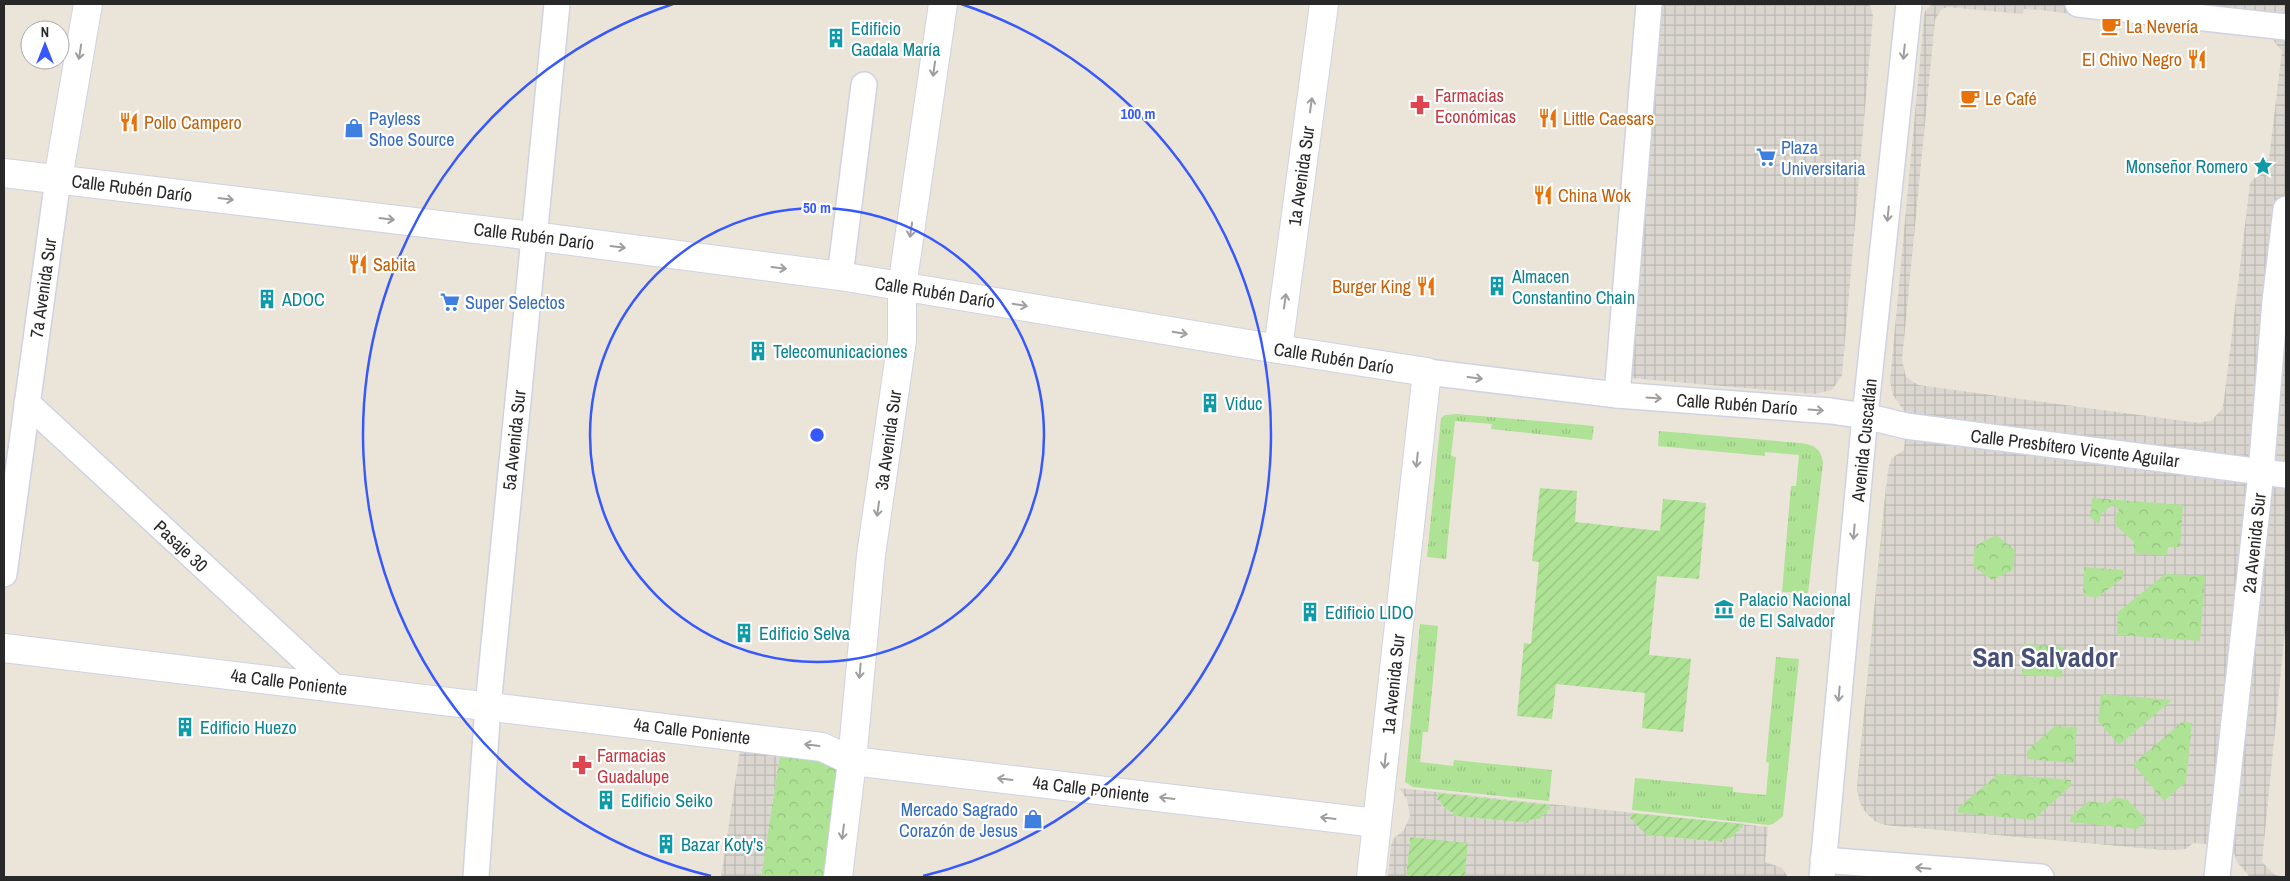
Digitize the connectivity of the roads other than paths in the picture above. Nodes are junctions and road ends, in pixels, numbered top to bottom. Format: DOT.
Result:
graph roads {
  1 [pos="88,4"];
  2 [pos="557,4"];
  3 [pos="944,4"];
  4 [pos="1324,4"];
  5 [pos="1649,4"];
  6 [pos="1909,4"];
  7 [pos="2078,4"];
  8 [pos="2286,27"];
  9 [pos="864,85"];
  10 [pos="4,173"];
  11 [pos="58,179"];
  12 [pos="2286,209"];
  13 [pos="534,236"];
  14 [pos="840,276"];
  15 [pos="902,287"];
  16 [pos="1278,349"];
  17 [pos="1427,372"];
  18 [pos="1617,395"];
  19 [pos="28,403"];
  20 [pos="1865,416"];
  21 [pos="2261,473"];
  22 [pos="2286,475"];
  23 [pos="4,574"];
  24 [pos="4,648"];
  25 [pos="335,688"];
  26 [pos="488,706"];
  27 [pos="852,761"];
  28 [pos="1376,823"];
  29 [pos="1822,868"];
  30 [pos="476,877"];
  31 [pos="838,877"];
  32 [pos="1371,877"];
  33 [pos="2041,877"];
  34 [pos="2217,877"];
  1 -- 11 [label="street, 7a Avenida Sur, one-way"];
  2 -- 13 [label="street, 5a Avenida Sur"];
  3 -- 15 [label="street, 3a Avenida Sur, one-way"];
  16 -- 4 [label="street, 1a Avenida Sur, one-way"];
  5 -- 18 [label="street"];
  6 -- 20 [label="street, Avenida Cuscatlán, one-way"];
  7 -- 8 [label="street"];
  9 -- 14 [label="street"];
  10 -- 11 [label="street, Calle Rubén Darío"];
  11 -- 13 [label="street, Calle Rubén Darío, one-way"];
  11 -- 19 [label="street, 7a Avenida Sur"];
  12 -- 21 [label="street, 2a Avenida Sur"];
  13 -- 14 [label="street, Calle Rubén Darío, one-way"];
  13 -- 26 [label="street, 5a Avenida Sur"];
  14 -- 15 [label="street, Calle Rubén Darío"];
  15 -- 16 [label="street, Calle Rubén Darío, one-way"];
  15 -- 27 [label="street, 3a Avenida Sur, one-way"];
  16 -- 17 [label="street, Calle Rubén Darío"];
  17 -- 18 [label="street, Calle Rubén Darío, one-way"];
  17 -- 28 [label="street, 1a Avenida Sur, one-way"];
  18 -- 20 [label="street, Calle Rubén Darío, one-way"];
  19 -- 23 [label="street, 7a Avenida Sur"];
  19 -- 25 [label="street, Pasaje 30"];
  20 -- 21 [label="street, Calle Presbítero Vicente Aguilar"];
  20 -- 29 [label="street, Avenida Cuscatlán, one-way"];
  21 -- 22 [label="street, Calle Presbítero Vicente Aguilar"];
  21 -- 34 [label="street, 2a Avenida Sur"];
  24 -- 25 [label="street, 4a Calle Poniente"];
  25 -- 26 [label="street, 4a Calle Poniente"];
  27 -- 26 [label="street, 4a Calle Poniente, one-way"];
  26 -- 30 [label="street, 5a Avenida Sur"];
  28 -- 27 [label="street, 4a Calle Poniente, one-way"];
  27 -- 31 [label="street, 3a Avenida Sur, one-way"];
  28 -- 32 [label="street, 1a Avenida Sur"];
  33 -- 29 [label="street, one-way"];
}
